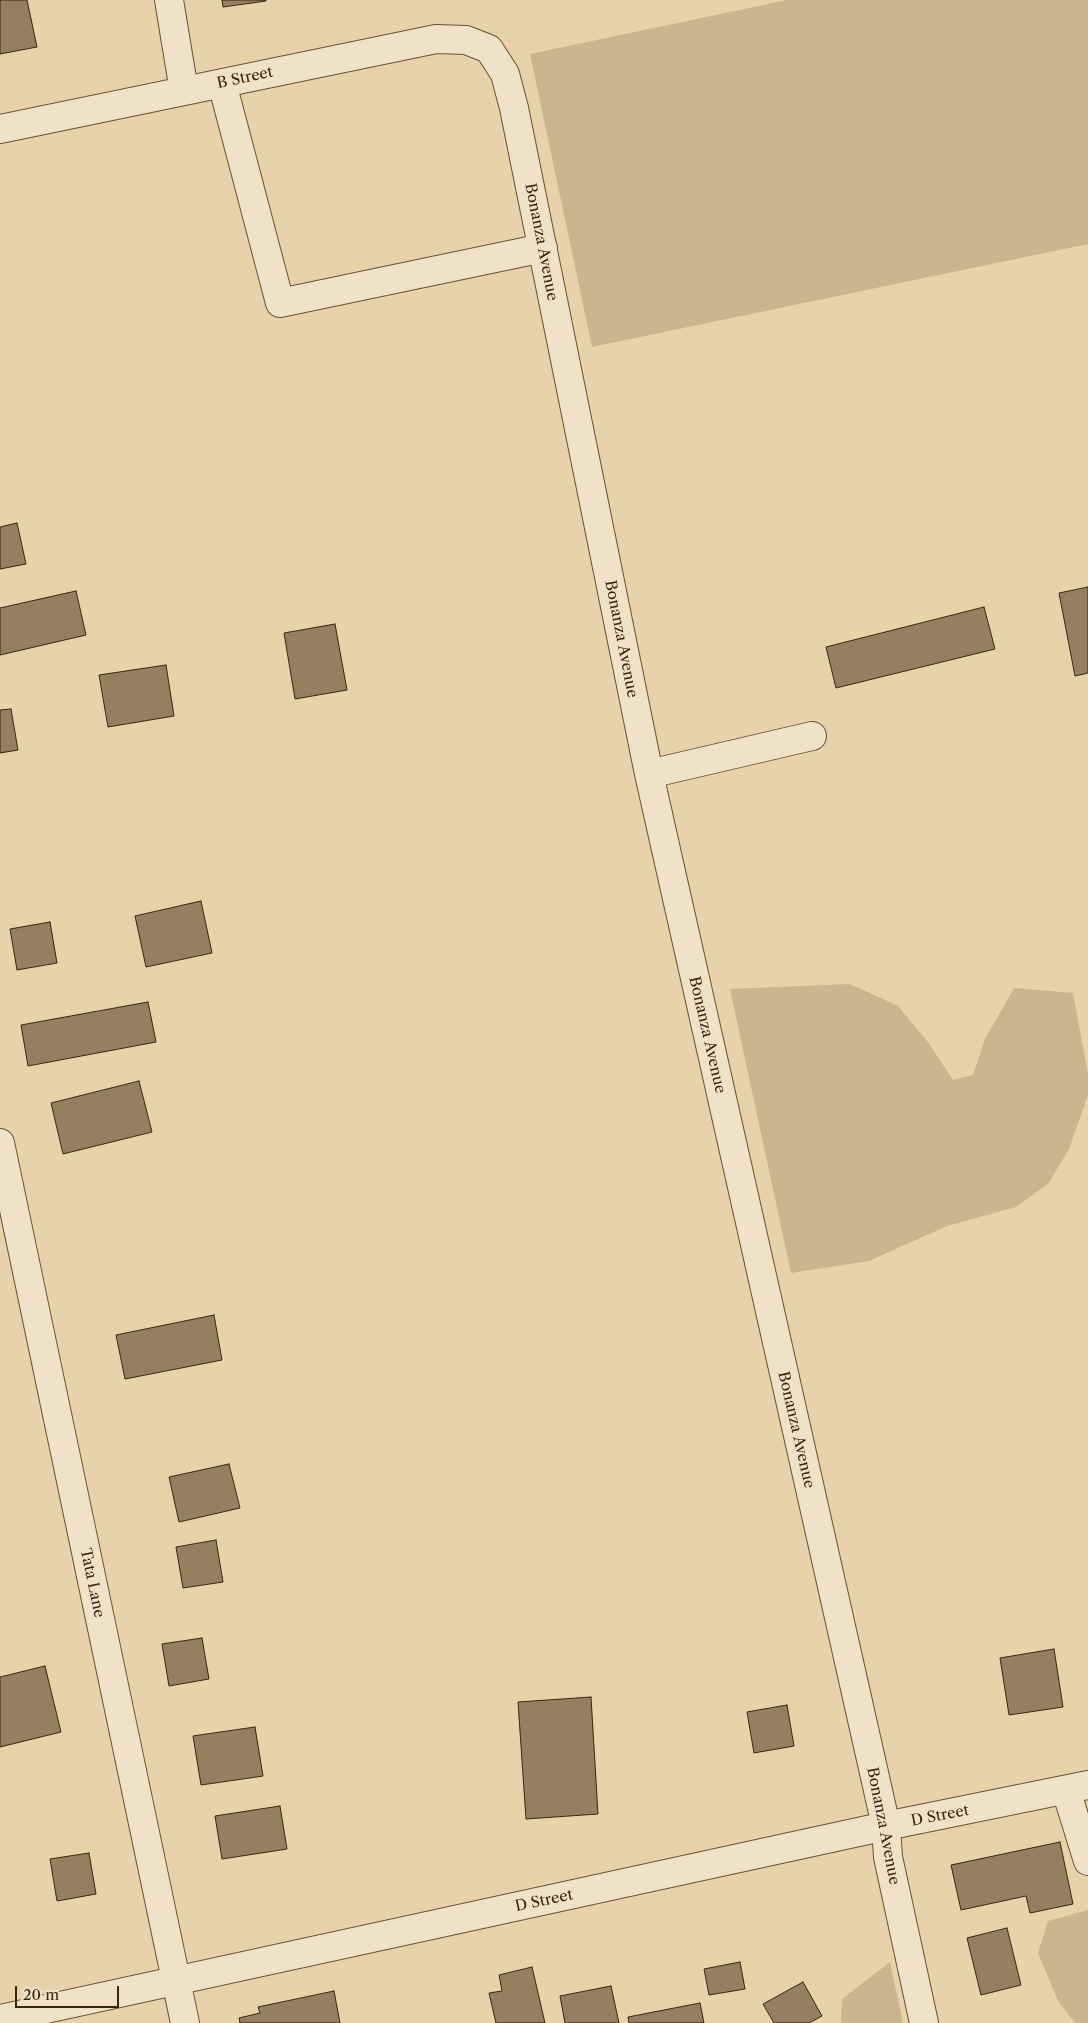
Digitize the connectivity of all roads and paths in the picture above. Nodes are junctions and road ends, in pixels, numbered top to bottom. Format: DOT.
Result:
graph roads {
  1 [pos="169,0"];
  2 [pos="489,49"];
  3 [pos="222,83"];
  4 [pos="184,91"];
  5 [pos="0,129"];
  6 [pos="543,248"];
  7 [pos="812,736"];
  8 [pos="649,774"];
  9 [pos="0,1142"];
  10 [pos="1077,1788"];
  11 [pos="886,1826"];
  12 [pos="1088,1861"];
  13 [pos="175,1980"];
  14 [pos="0,2019"];
  15 [pos="185,2023"];
  16 [pos="924,2023"];
  1 -- 4 [label="street"];
  2 -- 3 [label="street, B Street"];
  2 -- 6 [label="street, Bonanza Avenue"];
  3 -- 4 [label="street, B Street"];
  3 -- 6 [label="street"];
  4 -- 5 [label="street, B Street"];
  6 -- 8 [label="street, Bonanza Avenue"];
  7 -- 8 [label="street"];
  8 -- 11 [label="street, Bonanza Avenue"];
  9 -- 13 [label="street, Tata Lane"];
  10 -- 11 [label="street, D Street"];
  10 -- 12 [label="street"];
  11 -- 13 [label="street, D Street"];
  11 -- 16 [label="street, Bonanza Avenue"];
  13 -- 14 [label="street, D Street"];
  13 -- 15 [label="street, Tata Lane"];
}
